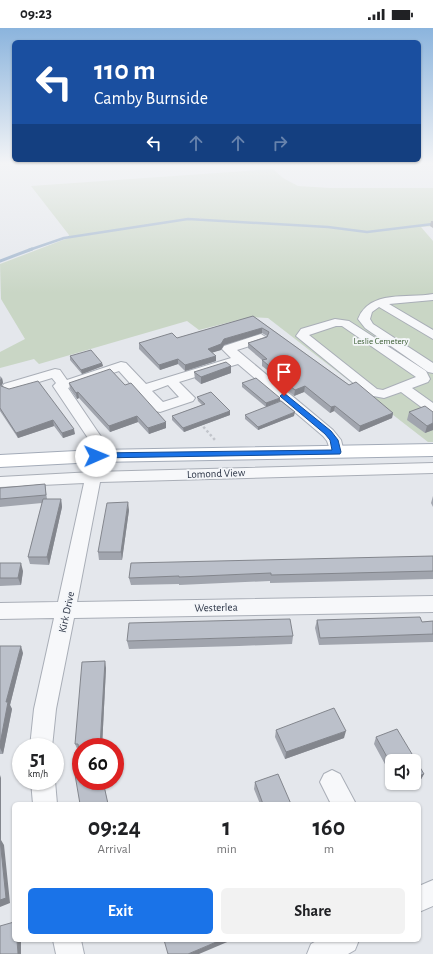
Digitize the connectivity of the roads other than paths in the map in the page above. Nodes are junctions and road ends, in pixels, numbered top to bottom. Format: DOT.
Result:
graph roads {
  1 [pos="428,298"];
  2 [pos="380,302"];
  3 [pos="433,306"];
  4 [pos="364,319"];
  5 [pos="345,323"];
  6 [pos="433,335"];
  7 [pos="261,338"];
  8 [pos="240,359"];
  9 [pos="433,369"];
  10 [pos="171,381"];
  11 [pos="64,385"];
  12 [pos="9,387"];
  13 [pos="403,388"];
  14 [pos="143,389"];
  15 [pos="433,409"];
  16 [pos="433,450"];
  17 [pos="337,452"];
  18 [pos="96,456"];
  19 [pos="0,461"];
  20 [pos="433,468"];
  21 [pos="93,477"];
  22 [pos="0,482"];
  23 [pos="433,604"];
  24 [pos="67,609"];
  25 [pos="0,611"];
  26 [pos="42,738"];
  27 [pos="332,782"];
  28 [pos="44,790"];
  29 [pos="45,802"];
  30 [pos="343,802"];
  31 [pos="433,893"];
  32 [pos="421,899"];
  33 [pos="67,942"];
  34 [pos="342,942"];
  35 [pos="70,954"];
  36 [pos="321,954"];
  1 -- 2 [label="street"];
  1 -- 3 [label="street"];
  2 -- 4 [label="street"];
  2 -- 6 [label="street"];
  4 -- 5 [label="street"];
  4 -- 9 [label="street"];
  5 -- 13 [label="street"];
  5 -- 13 [label="street"];
  7 -- 8 [label="street"];
  8 -- 10 [label="street"];
  8 -- 17 [label="street"];
  10 -- 14 [label="street"];
  10 -- 14 [label="street"];
  11 -- 12 [label="street"];
  11 -- 14 [label="street"];
  11 -- 18 [label="street"];
  13 -- 15 [label="street"];
  16 -- 17 [label="main road"];
  17 -- 18 [label="main road"];
  18 -- 19 [label="main road"];
  20 -- 21 [label="street, Lomond View"];
  21 -- 22 [label="street, Lomond View"];
  21 -- 24 [label="street, Kirk Drive"];
  23 -- 24 [label="street, Westerlea"];
  24 -- 25 [label="street, Westerlea"];
  24 -- 26 [label="street, Kirk Drive"];
  27 -- 30 [label="street"];
  28 -- 29 [label="street"];
  31 -- 32 [label="street"];
  33 -- 35 [label="street"];
  34 -- 36 [label="street"];
}
